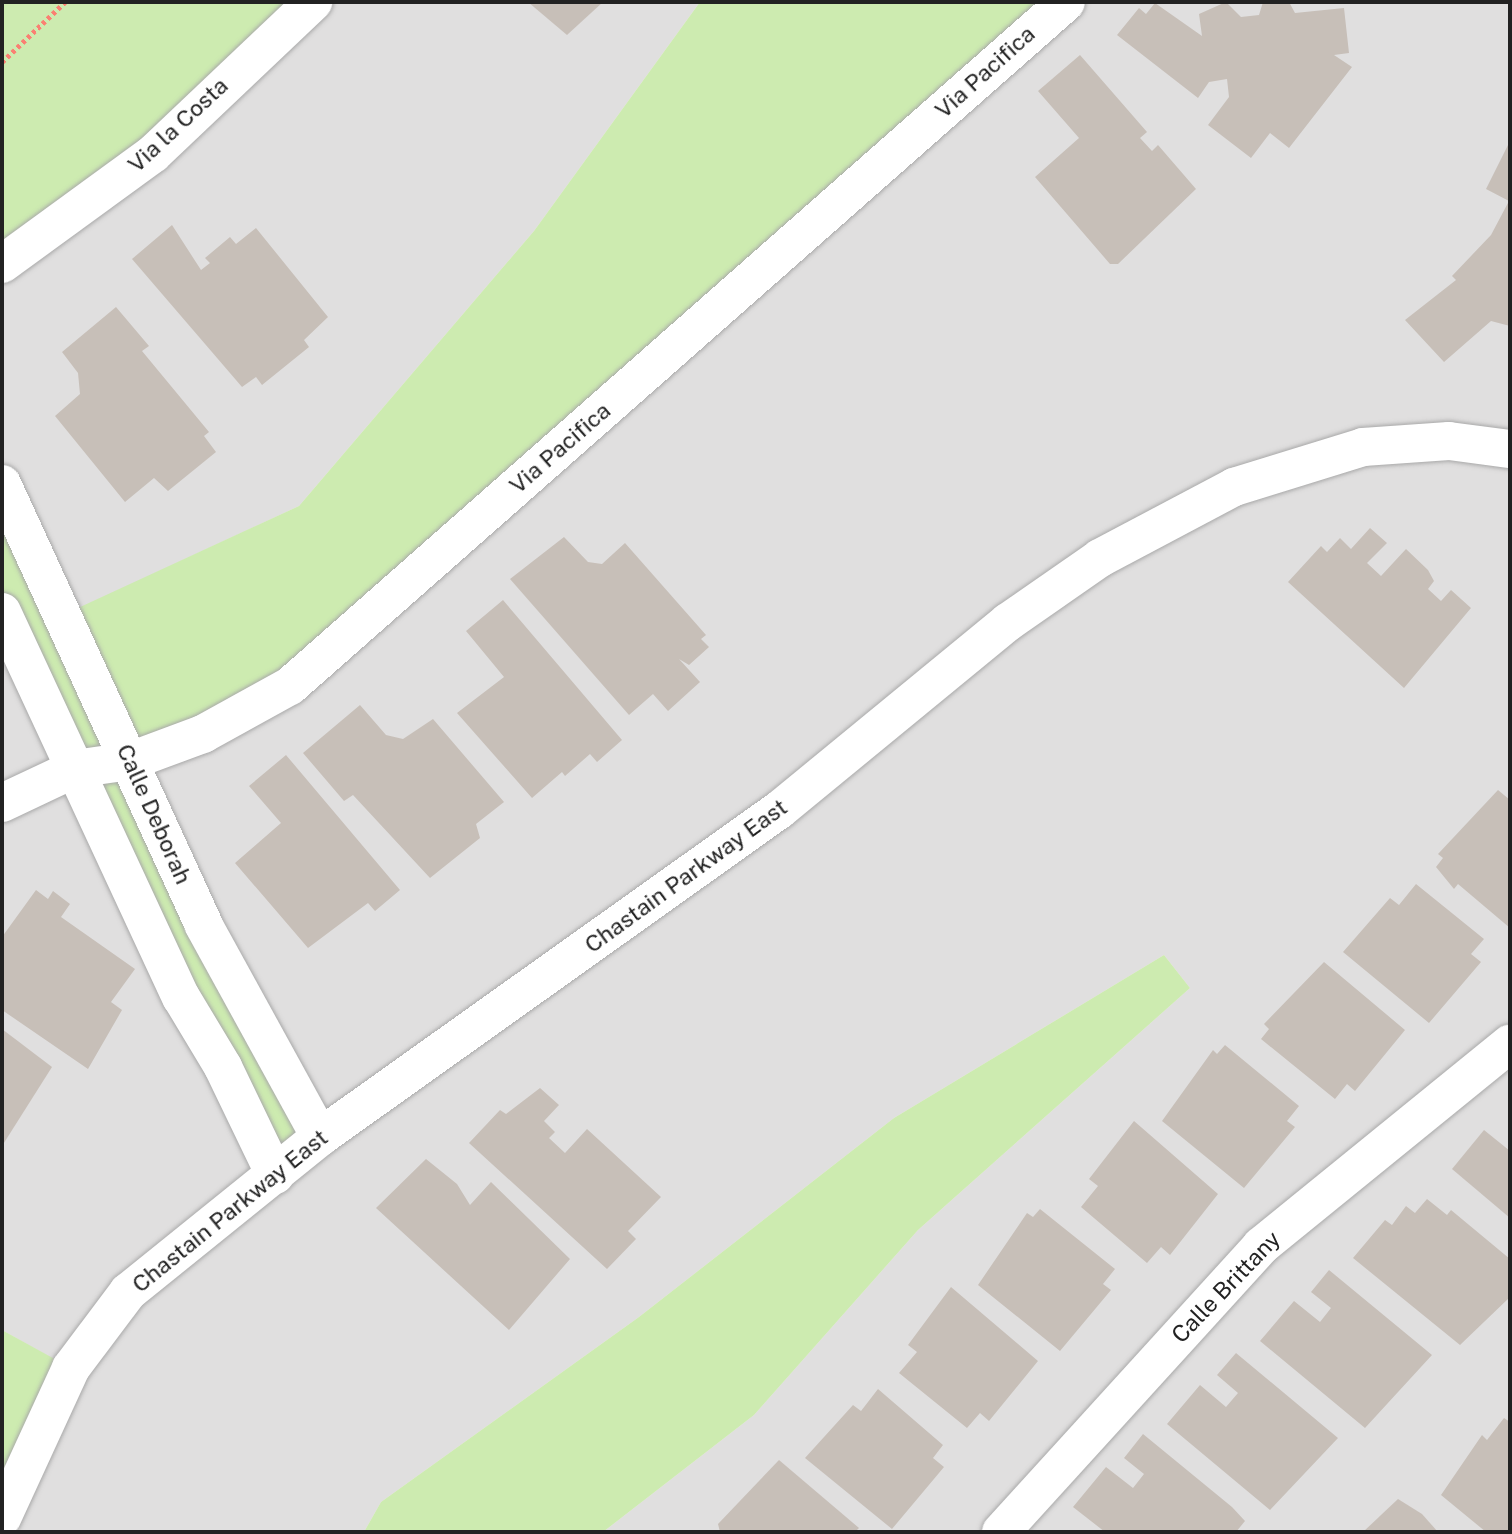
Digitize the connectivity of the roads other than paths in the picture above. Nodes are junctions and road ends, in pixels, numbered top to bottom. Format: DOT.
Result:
graph roads {
  1 [pos="313,2"];
  2 [pos="1066,2"];
  3 [pos="2,264"];
  4 [pos="1510,449"];
  5 [pos="2,484"];
  6 [pos="2,612"];
  7 [pos="130,761"];
  8 [pos="74,769"];
  9 [pos="2,803"];
  10 [pos="1510,1044"];
  11 [pos="320,1138"];
  12 [pos="275,1175"];
  13 [pos="2,1518"];
  14 [pos="1001,1532"];
  1 -- 3 [label="street, Via la Costa"];
  2 -- 7 [label="street, Via Pacifica"];
  4 -- 11 [label="street, Chastain Parkway East"];
  5 -- 7 [label="street, Calle Deborah"];
  6 -- 8 [label="street"];
  7 -- 8 [label="street, Via Pacifica"];
  7 -- 11 [label="street, Calle Deborah"];
  8 -- 9 [label="street, Via Pacifica"];
  8 -- 12 [label="street"];
  10 -- 14 [label="street, Calle Brittany"];
  11 -- 12 [label="street, Chastain Parkway East"];
  12 -- 13 [label="street, Chastain Parkway East"];
}
